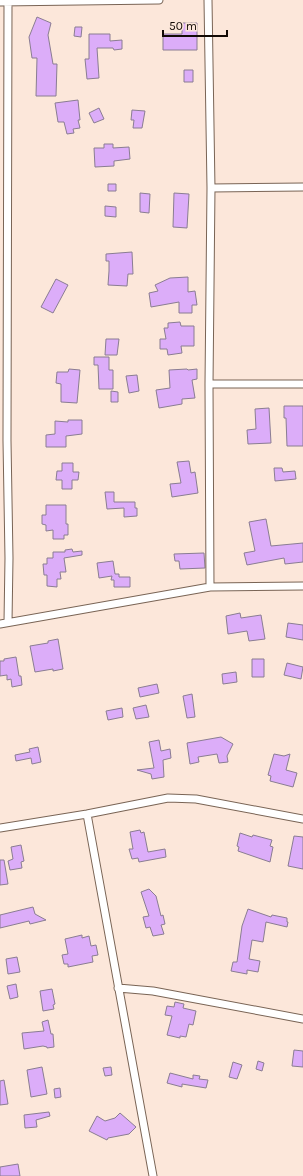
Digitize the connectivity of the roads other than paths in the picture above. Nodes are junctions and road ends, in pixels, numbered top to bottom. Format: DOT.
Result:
graph roads {
  1 [pos="159,0"];
  2 [pos="208,0"];
  3 [pos="0,2"];
  4 [pos="8,2"];
  5 [pos="303,187"];
  6 [pos="211,188"];
  7 [pos="209,384"];
  8 [pos="303,384"];
  9 [pos="3,441"];
  10 [pos="303,586"];
  11 [pos="210,587"];
  12 [pos="4,623"];
  13 [pos="87,814"];
  14 [pos="303,819"];
  15 [pos="0,828"];
  16 [pos="118,988"];
  17 [pos="303,1019"];
  18 [pos="152,1176"];
  1 -- 4 [label="street"];
  2 -- 6 [label="street"];
  3 -- 4 [label="street"];
  4 -- 9 [label="street"];
  5 -- 6 [label="street"];
  6 -- 7 [label="street"];
  7 -- 8 [label="street"];
  7 -- 11 [label="street"];
  9 -- 12 [label="street"];
  10 -- 11 [label="street"];
  11 -- 12 [label="street"];
  13 -- 14 [label="street"];
  13 -- 15 [label="street"];
  13 -- 16 [label="street"];
  16 -- 17 [label="street"];
  16 -- 18 [label="street"];
}
